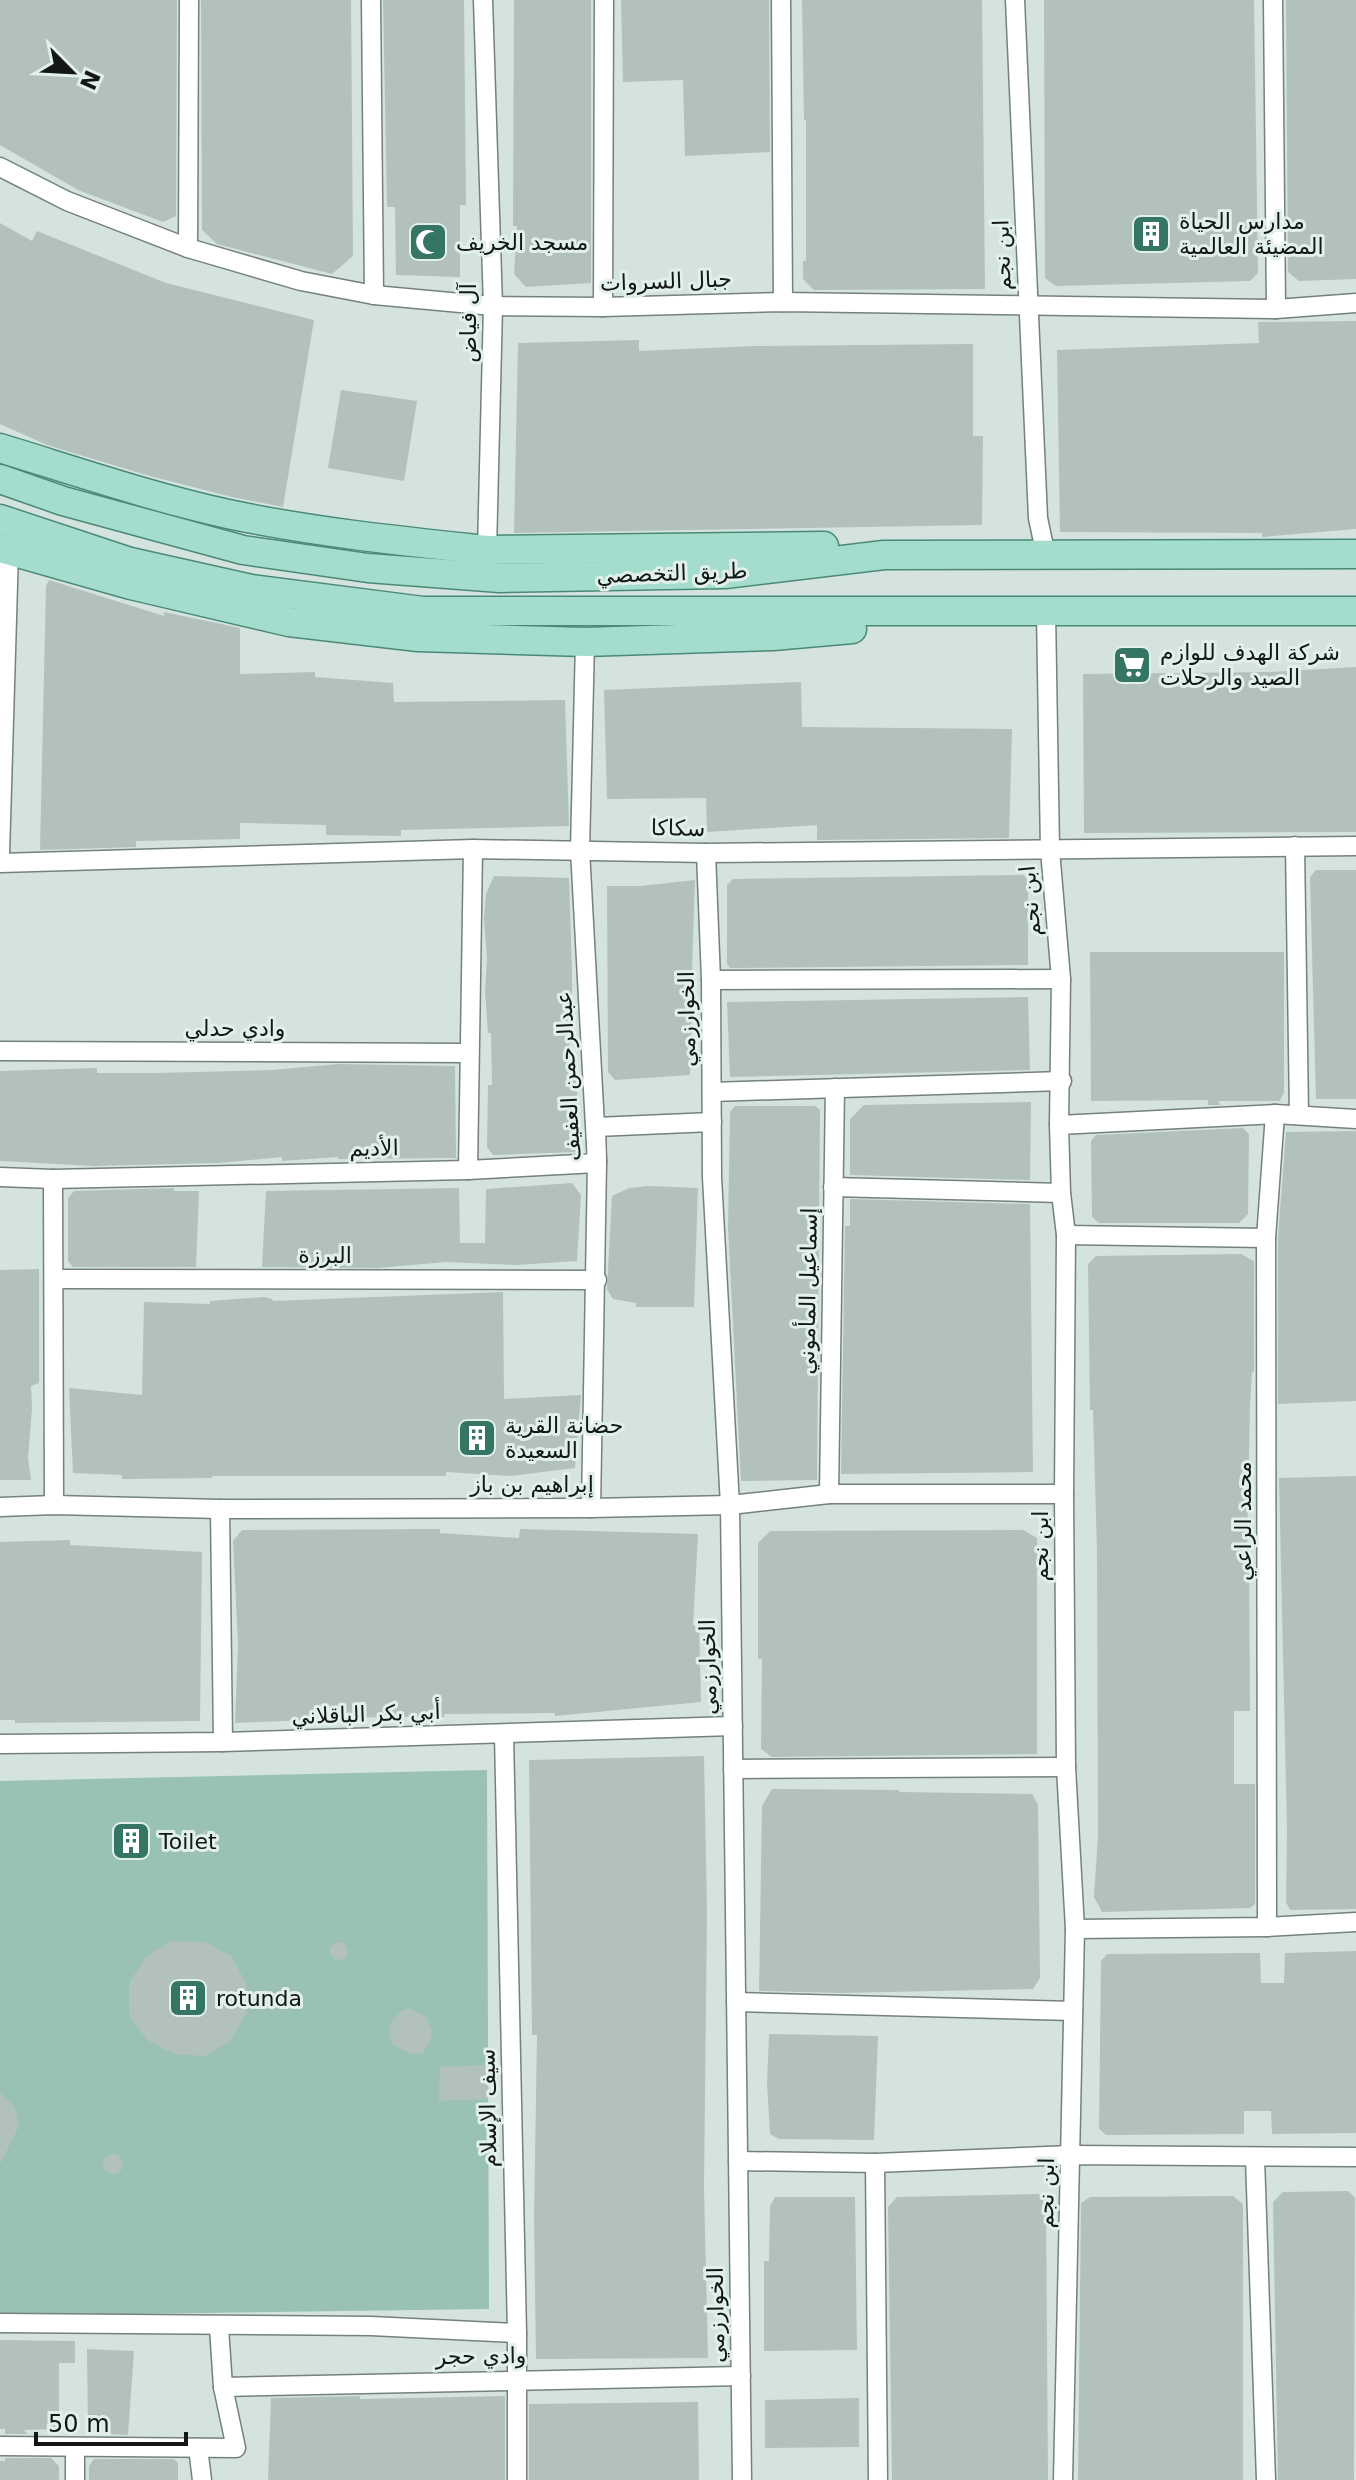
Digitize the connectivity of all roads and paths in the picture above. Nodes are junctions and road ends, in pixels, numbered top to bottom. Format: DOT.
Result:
graph roads {
  1 [pos="189,0"];
  2 [pos="371,0"];
  3 [pos="483,0"];
  4 [pos="604,0"];
  5 [pos="781,0"];
  6 [pos="1015,0"];
  7 [pos="1273,0"];
  8 [pos="0,167"];
  9 [pos="188,248"];
  10 [pos="374,295"];
  11 [pos="783,302"];
  12 [pos="1356,303"];
  13 [pos="1028,305"];
  14 [pos="493,306"];
  15 [pos="603,307"];
  16 [pos="1276,309"];
  17 [pos="0,448"];
  18 [pos="0,479"];
  19 [pos="0,519"];
  20 [pos="4,549"];
  21 [pos="487,550"];
  22 [pos="1356,554"];
  23 [pos="884,555"];
  24 [pos="1046,556"];
  25 [pos="1356,611"];
  26 [pos="1046,612"];
  27 [pos="585,642"];
  28 [pos="1,832"];
  29 [pos="1295,846"];
  30 [pos="1356,846"];
  31 [pos="473,849"];
  32 [pos="580,850"];
  33 [pos="1050,850"];
  34 [pos="706,853"];
  35 [pos="0,854"];
  36 [pos="0,863"];
  37 [pos="1061,979"];
  38 [pos="711,980"];
  39 [pos="0,1051"];
  40 [pos="469,1053"];
  41 [pos="1062,1081"];
  42 [pos="835,1088"];
  43 [pos="712,1092"];
  44 [pos="1275,1114"];
  45 [pos="1299,1115"];
  46 [pos="1356,1119"];
  47 [pos="712,1122"];
  48 [pos="1059,1125"];
  49 [pos="597,1163"];
  50 [pos="468,1170"];
  51 [pos="0,1177"];
  52 [pos="53,1179"];
  53 [pos="833,1187"];
  54 [pos="1061,1193"];
  55 [pos="1066,1235"];
  56 [pos="1266,1238"];
  57 [pos="54,1279"];
  58 [pos="597,1280"];
  59 [pos="829,1494"];
  60 [pos="1064,1494"];
  61 [pos="54,1505"];
  62 [pos="730,1505"];
  63 [pos="0,1507"];
  64 [pos="591,1508"];
  65 [pos="220,1509"];
  66 [pos="733,1726"];
  67 [pos="504,1735"];
  68 [pos="223,1742"];
  69 [pos="0,1744"];
  70 [pos="1066,1767"];
  71 [pos="733,1769"];
  72 [pos="1356,1922"];
  73 [pos="1267,1927"];
  74 [pos="1075,1929"];
  75 [pos="736,2002"];
  76 [pos="1073,2011"];
  77 [pos="1071,2155"];
  78 [pos="1356,2157"];
  79 [pos="1255,2158"];
  80 [pos="738,2161"];
  81 [pos="875,2163"];
  82 [pos="0,2323"];
  83 [pos="219,2327"];
  84 [pos="517,2333"];
  85 [pos="741,2376"];
  86 [pos="517,2379"];
  87 [pos="223,2387"];
  88 [pos="0,2446"];
  89 [pos="75,2447"];
  90 [pos="198,2448"];
  91 [pos="75,2480"];
  92 [pos="202,2480"];
  93 [pos="517,2480"];
  94 [pos="742,2480"];
  95 [pos="878,2480"];
  96 [pos="1063,2480"];
  97 [pos="1266,2480"];
  1 -- 9 [label="street"];
  2 -- 10 [label="street"];
  3 -- 14 [label="street, آل فياض"];
  4 -- 15 [label="street"];
  5 -- 11 [label="street"];
  6 -- 13 [label="street, ابن نجم"];
  7 -- 16 [label="street"];
  8 -- 9 [label="street, جبال السروات"];
  9 -- 10 [label="street, جبال السروات"];
  10 -- 14 [label="street, جبال السروات"];
  11 -- 13 [label="street, جبال السروات"];
  11 -- 15 [label="street, جبال السروات"];
  12 -- 16 [label="street, جبال السروات"];
  13 -- 16 [label="street, جبال السروات"];
  13 -- 24 [label="street, ابن نجم"];
  14 -- 15 [label="street, جبال السروات"];
  14 -- 21 [label="street, آل فياض"];
  17 -- 21 [label="main road"];
  18 -- 23 [label="main road, طريق التخصصي"];
  19 -- 26 [label="main road, طريق التخصصي"];
  20 -- 27 [label="main road"];
  20 -- 28 [label="street"];
  21 -- 23 [label="main road"];
  22 -- 24 [label="main road, طريق التخصصي"];
  23 -- 24 [label="main road, طريق التخصصي"];
  25 -- 26 [label="main road, طريق التخصصي"];
  26 -- 27 [label="main road"];
  26 -- 33 [label="street, ابن نجم"];
  27 -- 32 [label="street, عبدالرحمن العفيف"];
  28 -- 35 [label="street"];
  29 -- 30 [label="street, سكاكا"];
  29 -- 33 [label="street, سكاكا"];
  29 -- 45 [label="street"];
  31 -- 32 [label="street, سكاكا"];
  31 -- 36 [label="street, سكاكا"];
  31 -- 40 [label="street"];
  32 -- 34 [label="street, سكاكا"];
  32 -- 49 [label="street, عبدالرحمن العفيف"];
  33 -- 34 [label="street, سكاكا"];
  33 -- 37 [label="street, ابن نجم"];
  34 -- 38 [label="street, الخوارزمي"];
  37 -- 38 [label="street"];
  37 -- 41 [label="street, ابن نجم"];
  38 -- 43 [label="street, الخوارزمي"];
  39 -- 40 [label="street, وادي حدلي"];
  40 -- 50 [label="street"];
  41 -- 42 [label="street"];
  41 -- 48 [label="street, ابن نجم"];
  42 -- 43 [label="street"];
  42 -- 53 [label="street, إسماعيل المأموني"];
  43 -- 47 [label="street, الخوارزمي"];
  44 -- 45 [label="street"];
  44 -- 48 [label="street"];
  44 -- 56 [label="street, محمد الراعي"];
  45 -- 46 [label="street"];
  47 -- 49 [label="street"];
  47 -- 62 [label="street, الخوارزمي"];
  48 -- 54 [label="street, ابن نجم"];
  49 -- 50 [label="street, الأديم"];
  49 -- 58 [label="street, عبدالرحمن العفيف"];
  50 -- 52 [label="street, الأديم"];
  51 -- 52 [label="street, الأديم"];
  52 -- 57 [label="street"];
  53 -- 54 [label="street"];
  53 -- 59 [label="street, إسماعيل المأموني"];
  54 -- 55 [label="street, ابن نجم"];
  55 -- 56 [label="street"];
  55 -- 60 [label="street, ابن نجم"];
  56 -- 73 [label="street, محمد الراعي"];
  57 -- 58 [label="street, البرزة"];
  57 -- 61 [label="street"];
  58 -- 64 [label="street, عبدالرحمن العفيف"];
  59 -- 60 [label="street, إبراهيم بن باز"];
  59 -- 62 [label="street, إبراهيم بن باز"];
  60 -- 70 [label="street, ابن نجم"];
  61 -- 63 [label="street, إبراهيم بن باز"];
  61 -- 65 [label="street, إبراهيم بن باز"];
  62 -- 64 [label="street, إبراهيم بن باز"];
  62 -- 66 [label="street, الخوارزمي"];
  64 -- 65 [label="street, إبراهيم بن باز"];
  65 -- 68 [label="street"];
  66 -- 67 [label="street, أبي بكر الباقلاني"];
  66 -- 71 [label="street, الخوارزمي"];
  67 -- 68 [label="street, أبي بكر الباقلاني"];
  67 -- 84 [label="street, سيف الإسلام"];
  68 -- 69 [label="street, أبي بكر الباقلاني"];
  70 -- 71 [label="street"];
  70 -- 74 [label="street, ابن نجم"];
  71 -- 75 [label="street, الخوارزمي"];
  72 -- 73 [label="street"];
  73 -- 74 [label="street"];
  74 -- 76 [label="street, ابن نجم"];
  75 -- 76 [label="street"];
  75 -- 80 [label="street, الخوارزمي"];
  76 -- 77 [label="street, ابن نجم"];
  77 -- 79 [label="street"];
  77 -- 81 [label="street"];
  77 -- 96 [label="street, ابن نجم"];
  78 -- 79 [label="street"];
  79 -- 97 [label="street"];
  80 -- 81 [label="street"];
  80 -- 85 [label="street, الخوارزمي"];
  81 -- 95 [label="street"];
  82 -- 83 [label="street, وادي حجر"];
  83 -- 84 [label="street, وادي حجر"];
  83 -- 87 [label="street"];
  84 -- 86 [label="street, سيف الإسلام"];
  85 -- 86 [label="street, وادي حجر"];
  85 -- 94 [label="street, الخوارزمي"];
  86 -- 87 [label="street, وادي حجر"];
  86 -- 93 [label="street, سيف الإسلام"];
  87 -- 90 [label="street"];
  88 -- 89 [label="street"];
  89 -- 90 [label="street"];
  89 -- 91 [label="street"];
  90 -- 92 [label="street"];
}
